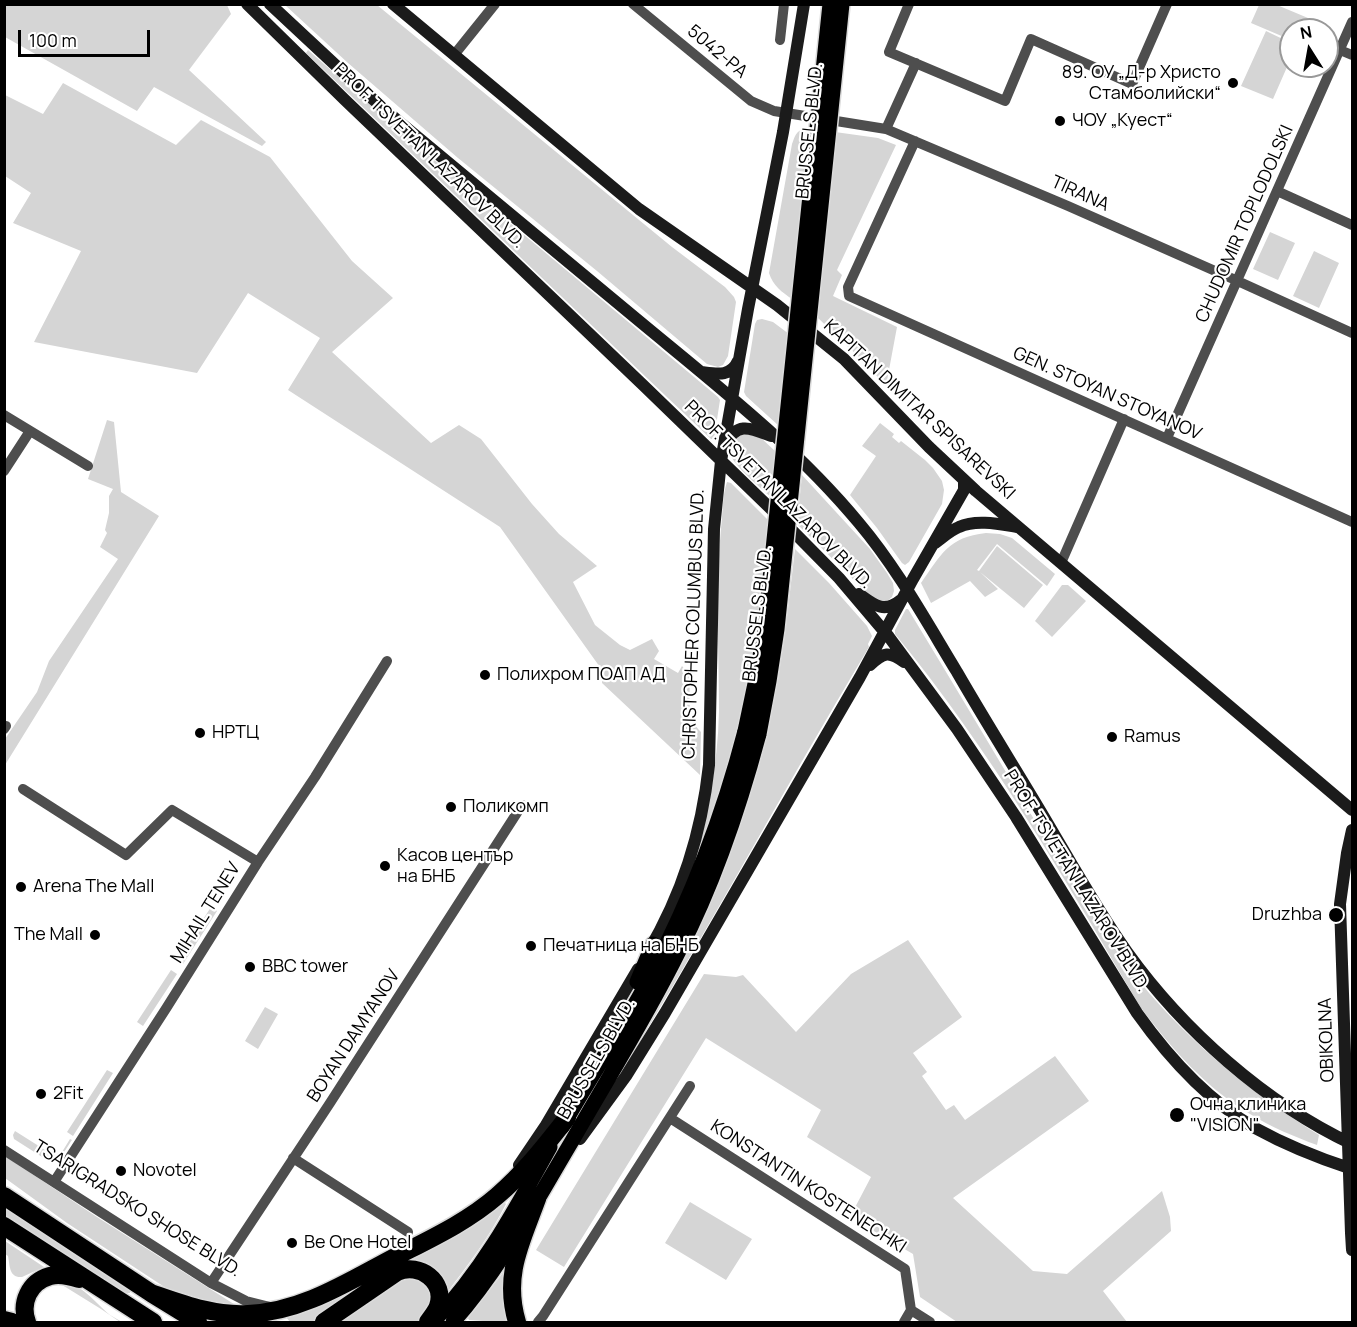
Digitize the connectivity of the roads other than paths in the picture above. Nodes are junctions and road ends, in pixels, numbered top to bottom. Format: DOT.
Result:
graph roads {
  1 [pos="247,4"];
  2 [pos="270,4"];
  3 [pos="393,4"];
  4 [pos="495,4"];
  5 [pos="633,4"];
  6 [pos="784,4"];
  7 [pos="804,4"];
  8 [pos="830,4"];
  9 [pos="842,4"];
  10 [pos="909,4"];
  11 [pos="1167,4"];
  12 [pos="1353,22"];
  13 [pos="780,40"];
  14 [pos="1340,50"];
  15 [pos="454,55"];
  16 [pos="1353,55"];
  17 [pos="916,63"];
  18 [pos="786,113"];
  19 [pos="886,129"];
  20 [pos="915,141"];
  21 [pos="1277,191"];
  22 [pos="1353,225"];
  23 [pos="1237,280"];
  24 [pos="752,288"];
  25 [pos="1353,333"];
  26 [pos="739,360"];
  27 [pos="701,371"];
  28 [pos="732,398"];
  29 [pos="4,415"];
  30 [pos="1124,419"];
  31 [pos="30,431"];
  32 [pos="778,438"];
  33 [pos="1167,438"];
  34 [pos="724,446"];
  35 [pos="721,461"];
  36 [pos="88,466"];
  37 [pos="4,471"];
  38 [pos="964,480"];
  39 [pos="1353,522"];
  40 [pos="1018,528"];
  41 [pos="932,546"];
  42 [pos="1061,563"];
  43 [pos="839,578"];
  44 [pos="904,595"];
  45 [pos="884,632"];
  46 [pos="387,661"];
  47 [pos="915,670"];
  48 [pos="860,677"];
  49 [pos="752,733"];
  50 [pos="22,789"];
  51 [pos="522,805"];
  52 [pos="1353,810"];
  53 [pos="1353,830"];
  54 [pos="258,862"];
  55 [pos="653,944"];
  56 [pos="613,1040"];
  57 [pos="690,1086"];
  58 [pos="567,1118"];
  59 [pos="669,1118"];
  60 [pos="1351,1143"];
  61 [pos="4,1150"];
  62 [pos="293,1158"];
  63 [pos="1351,1168"];
  64 [pos="548,1180"];
  65 [pos="54,1182"];
  66 [pos="7,1197"];
  67 [pos="496,1197"];
  68 [pos="537,1199"];
  69 [pos="4,1226"];
  70 [pos="408,1232"];
  71 [pos="1353,1250"];
  72 [pos="211,1283"];
  73 [pos="100,1288"];
  74 [pos="151,1293"];
  75 [pos="282,1310"];
  76 [pos="911,1310"];
  77 [pos="5,1321"];
  78 [pos="12,1323"];
  79 [pos="27,1323"];
  80 [pos="153,1323"];
  81 [pos="198,1323"];
  82 [pos="324,1323"];
  83 [pos="428,1323"];
  84 [pos="433,1323"];
  85 [pos="453,1323"];
  86 [pos="517,1323"];
  87 [pos="538,1323"];
  88 [pos="904,1323"];
  89 [pos="930,1323"];
  1 -- 35 [label="main road, PROF. TSVETAN LAZAROV BLVD."];
  2 -- 27 [label="main road, PROF. TSVETAN LAZAROV BLVD."];
  3 -- 15 [label="main road, KAPITAN DIMITAR SPISAREVSKI"];
  4 -- 15 [label="street"];
  5 -- 18 [label="street, 5042-РА"];
  6 -- 13 [label="street"];
  7 -- 18 [label="main road, CHRISTOPHER COLUMBUS BLVD."];
  8 -- 49 [label="main road, BRUSSELS BLVD., bridge"];
  9 -- 49 [label="main road, BRUSSELS BLVD., bridge"];
  10 -- 17 [label="street"];
  11 -- 17 [label="street"];
  12 -- 14 [label="street, CHUDOMIR TOPLODOLSKI"];
  14 -- 16 [label="street"];
  14 -- 21 [label="street, CHUDOMIR TOPLODOLSKI"];
  15 -- 24 [label="main road, KAPITAN DIMITAR SPISAREVSKI"];
  17 -- 19 [label="street"];
  18 -- 19 [label="street, TIRANA"];
  18 -- 24 [label="main road, CHRISTOPHER COLUMBUS BLVD."];
  19 -- 20 [label="street, TIRANA"];
  20 -- 23 [label="street, TIRANA"];
  20 -- 30 [label="street, GEN. STOYAN STOYANOV"];
  21 -- 22 [label="street"];
  21 -- 23 [label="street, CHUDOMIR TOPLODOLSKI"];
  23 -- 25 [label="street, TIRANA"];
  23 -- 33 [label="street, CHUDOMIR TOPLODOLSKI"];
  24 -- 26 [label="main road, CHRISTOPHER COLUMBUS BLVD."];
  24 -- 38 [label="main road, KAPITAN DIMITAR SPISAREVSKI"];
  26 -- 27 [label="main road"];
  26 -- 28 [label="main road, CHRISTOPHER COLUMBUS BLVD."];
  27 -- 28 [label="main road, PROF. TSVETAN LAZAROV BLVD."];
  28 -- 32 [label="main road, PROF. TSVETAN LAZAROV BLVD."];
  28 -- 34 [label="main road, CHRISTOPHER COLUMBUS BLVD."];
  29 -- 31 [label="street"];
  30 -- 33 [label="street, GEN. STOYAN STOYANOV"];
  30 -- 42 [label="street"];
  31 -- 36 [label="street"];
  31 -- 37 [label="street"];
  32 -- 34 [label="main road"];
  32 -- 44 [label="main road, PROF. TSVETAN LAZAROV BLVD."];
  33 -- 39 [label="street, GEN. STOYAN STOYANOV"];
  34 -- 35 [label="main road, CHRISTOPHER COLUMBUS BLVD."];
  35 -- 43 [label="main road, PROF. TSVETAN LAZAROV BLVD."];
  35 -- 55 [label="main road, CHRISTOPHER COLUMBUS BLVD."];
  38 -- 40 [label="main road, KAPITAN DIMITAR SPISAREVSKI"];
  38 -- 41 [label="main road"];
  40 -- 41 [label="main road"];
  40 -- 42 [label="main road, KAPITAN DIMITAR SPISAREVSKI"];
  41 -- 44 [label="main road"];
  42 -- 52 [label="main road, KAPITAN DIMITAR SPISAREVSKI"];
  43 -- 44 [label="main road"];
  43 -- 45 [label="main road, PROF. TSVETAN LAZAROV BLVD."];
  44 -- 45 [label="main road"];
  44 -- 60 [label="main road, PROF. TSVETAN LAZAROV BLVD."];
  45 -- 47 [label="main road, PROF. TSVETAN LAZAROV BLVD."];
  45 -- 48 [label="main road"];
  46 -- 54 [label="street, MIHAIL TENEV"];
  47 -- 48 [label="main road"];
  47 -- 63 [label="main road, PROF. TSVETAN LAZAROV BLVD."];
  48 -- 64 [label="main road"];
  49 -- 56 [label="main road, BRUSSELS BLVD."];
  49 -- 64 [label="main road, BRUSSELS BLVD."];
  50 -- 54 [label="street"];
  51 -- 62 [label="street, BOYAN DAMYANOV"];
  53 -- 60 [label="main road, OBIKOLNA"];
  54 -- 65 [label="street, MIHAIL TENEV"];
  55 -- 56 [label="main road"];
  55 -- 67 [label="main road, CHRISTOPHER COLUMBUS BLVD."];
  56 -- 58 [label="main road"];
  57 -- 59 [label="street"];
  58 -- 67 [label="highway"];
  58 -- 84 [label="main road"];
  59 -- 76 [label="street, KONSTANTIN KOSTENECHKI"];
  59 -- 87 [label="street"];
  60 -- 63 [label="main road, OBIKOLNA"];
  61 -- 65 [label="street, TSARIGRADSKO SHOSE BLVD."];
  62 -- 70 [label="street"];
  62 -- 72 [label="street, BOYAN DAMYANOV"];
  63 -- 71 [label="main road, OBIKOLNA"];
  64 -- 68 [label="main road"];
  65 -- 72 [label="street, TSARIGRADSKO SHOSE BLVD."];
  66 -- 74 [label="highway"];
  67 -- 75 [label="highway"];
  68 -- 85 [label="main road"];
  68 -- 86 [label="highway"];
  69 -- 73 [label="highway"];
  72 -- 75 [label="street, TSARIGRADSKO SHOSE BLVD."];
  73 -- 79 [label="highway"];
  73 -- 80 [label="highway"];
  74 -- 75 [label="highway"];
  74 -- 81 [label="highway"];
  76 -- 88 [label="street"];
  76 -- 89 [label="street"];
  77 -- 78 [label="highway"];
  82 -- 83 [label="highway"];
}
